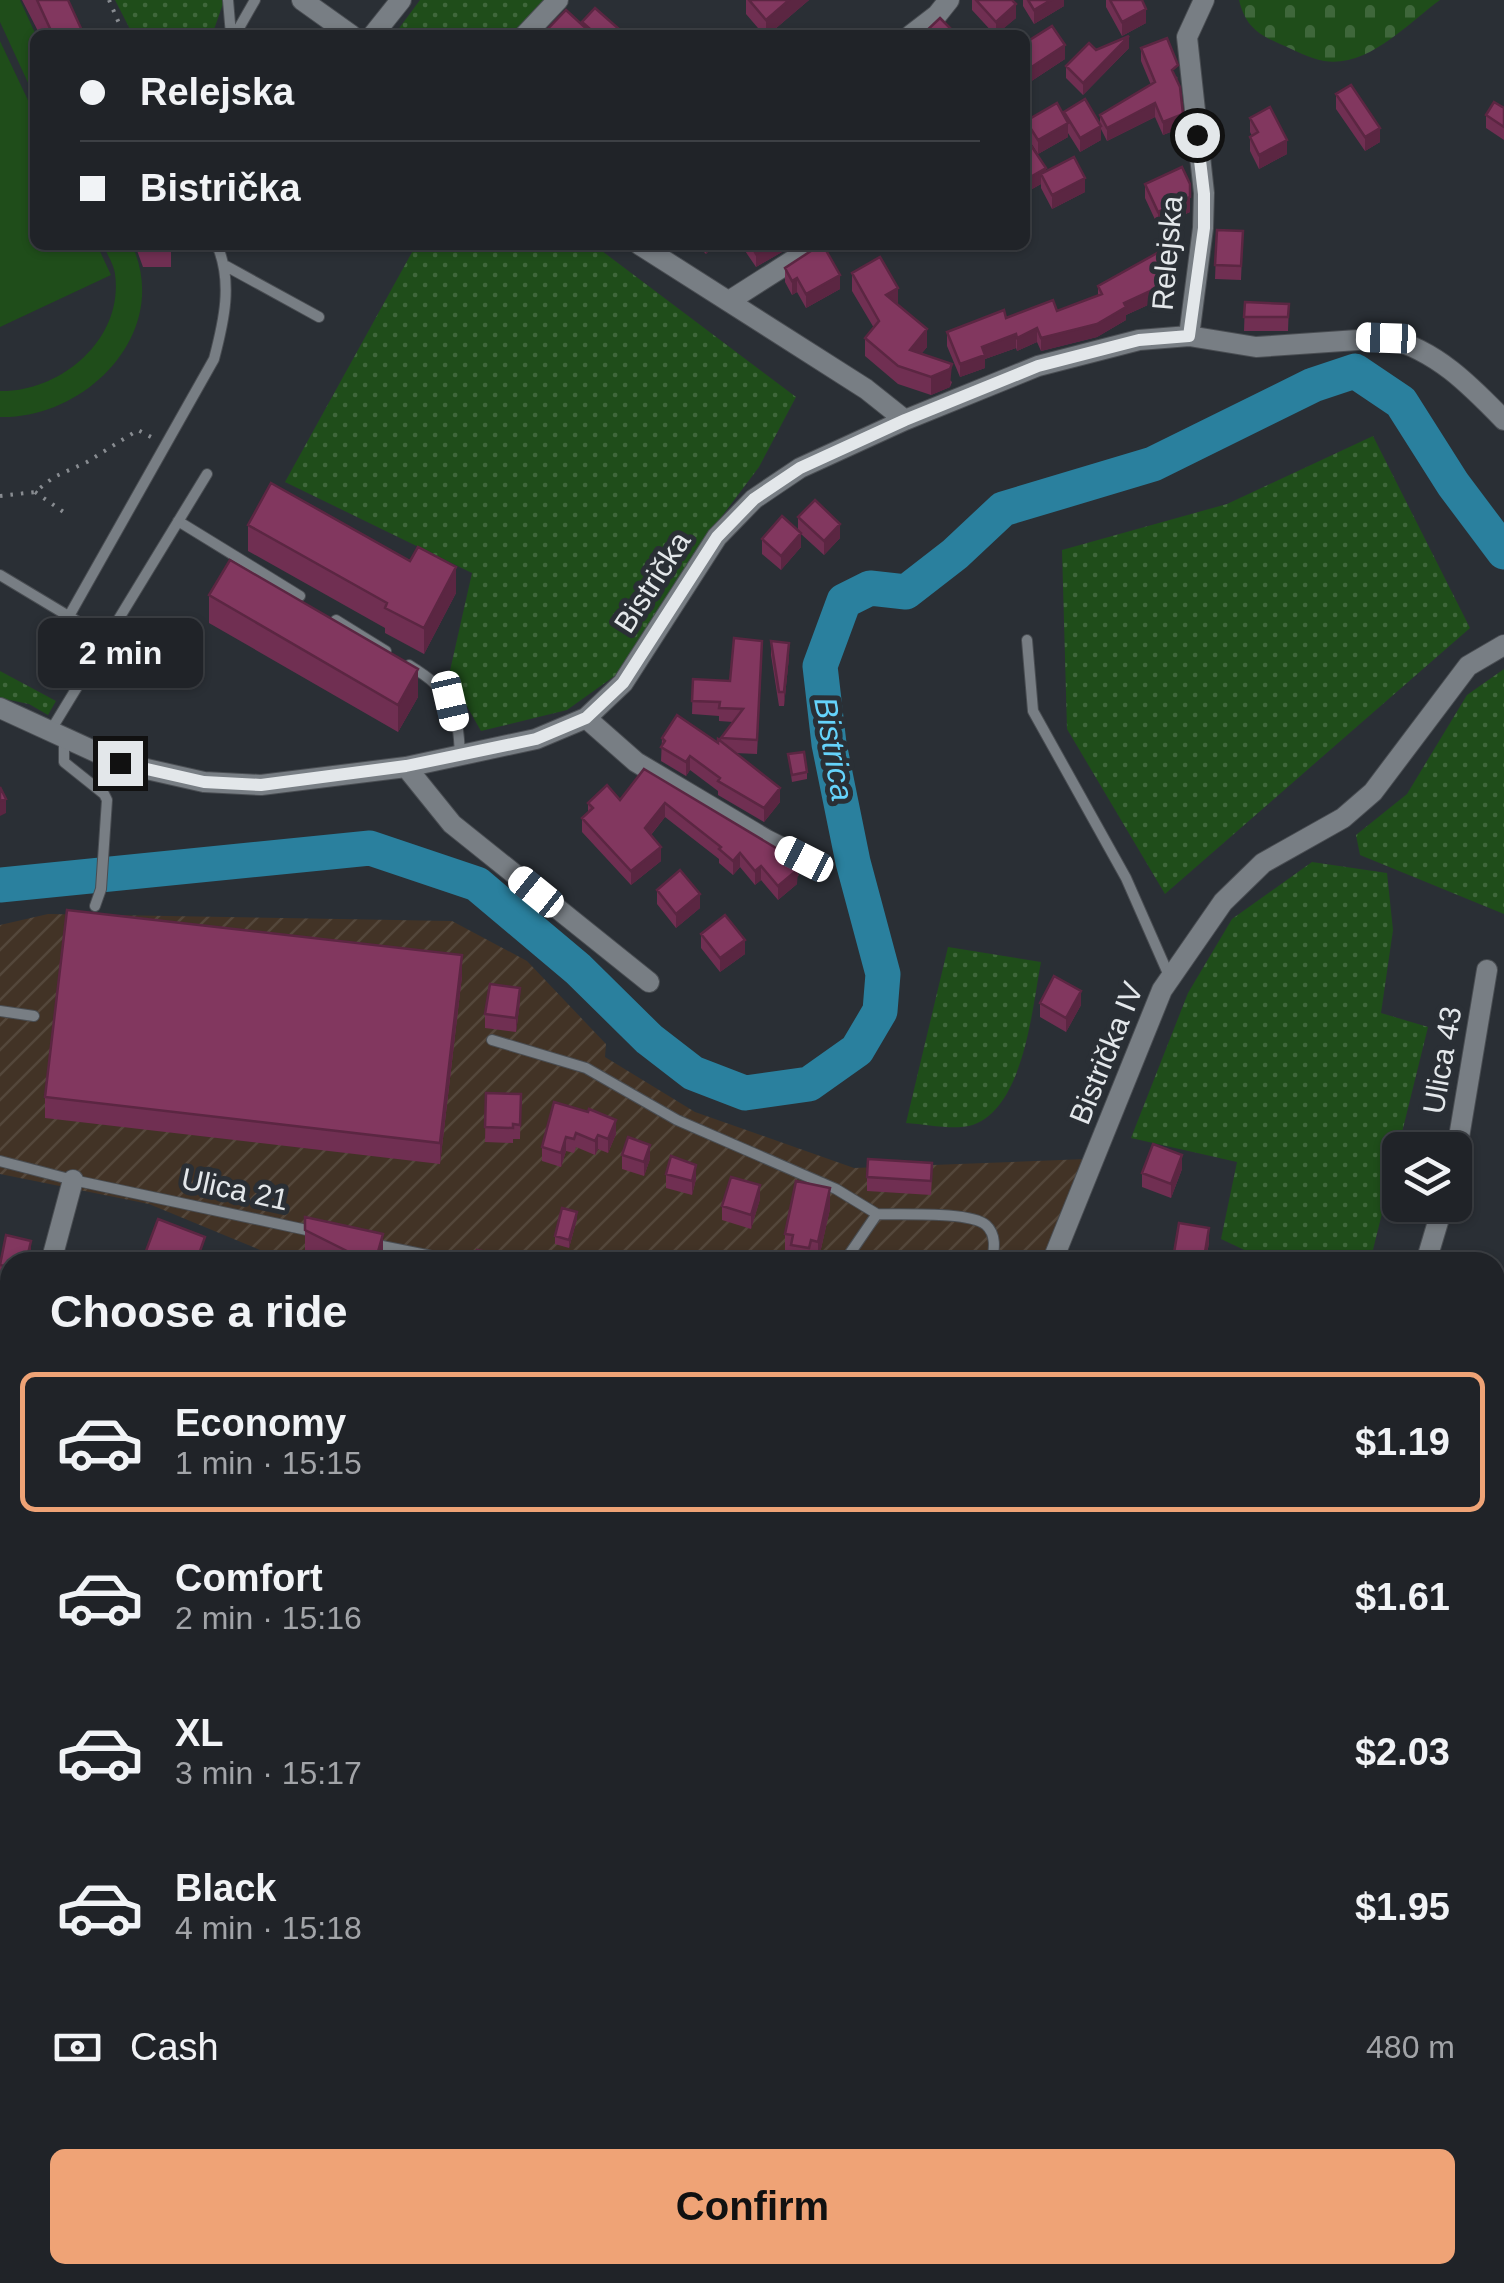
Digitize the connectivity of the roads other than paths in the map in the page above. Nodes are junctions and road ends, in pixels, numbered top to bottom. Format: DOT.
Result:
graph roads {
  1 [pos="228,0"];
  2 [pos="255,0"];
  3 [pos="302,0"];
  4 [pos="401,0"];
  5 [pos="558,0"];
  6 [pos="949,0"];
  7 [pos="1204,0"];
  8 [pos="232,30"];
  9 [pos="236,30"];
  10 [pos="344,30"];
  11 [pos="378,30"];
  12 [pos="529,30"];
  13 [pos="918,30"];
  14 [pos="219,250"];
  15 [pos="648,250"];
  16 [pos="809,250"];
  17 [pos="226,266"];
  18 [pos="729,301"];
  19 [pos="319,317"];
  20 [pos="1189,336"];
  21 [pos="866,389"];
  22 [pos="905,420"];
  23 [pos="1504,420"];
  24 [pos="878,432"];
  25 [pos="207,474"];
  26 [pos="178,521"];
  27 [pos="0,575"];
  28 [pos="300,596"];
  29 [pos="69,616"];
  30 [pos="336,620"];
  31 [pos="106,638"];
  32 [pos="1027,640"];
  33 [pos="1504,644"];
  34 [pos="0,708"];
  35 [pos="586,718"];
  36 [pos="58,734"];
  37 [pos="460,756"];
  38 [pos="406,766"];
  39 [pos="804,859"];
  40 [pos="95,906"];
  41 [pos="1488,970"];
  42 [pos="1170,978"];
  43 [pos="649,982"];
  44 [pos="0,1011"];
  45 [pos="34,1016"];
  46 [pos="492,1040"];
  47 [pos="1460,1132"];
  48 [pos="0,1161"];
  49 [pos="73,1180"];
  50 [pos="877,1214"];
  51 [pos="1438,1222"];
  52 [pos="325,1234"];
  53 [pos="364,1242"];
  54 [pos="54,1252"];
  55 [pos="412,1252"];
  56 [pos="851,1252"];
  57 [pos="993,1252"];
  58 [pos="1056,1252"];
  59 [pos="1429,1252"];
  1 -- 8 [label="lane"];
  2 -- 9 [label="lane"];
  3 -- 10 [label="street"];
  4 -- 11 [label="street"];
  5 -- 12 [label="street"];
  6 -- 13 [label="street"];
  7 -- 20 [label="street, Relejska"];
  14 -- 17 [label="lane"];
  15 -- 18 [label="street"];
  16 -- 18 [label="street"];
  17 -- 19 [label="lane"];
  17 -- 29 [label="lane"];
  18 -- 21 [label="street"];
  20 -- 22 [label="street, Bistrička"];
  20 -- 23 [label="street, Bistrička"];
  21 -- 22 [label="street"];
  21 -- 24 [label="street"];
  22 -- 24 [label="street, Bistrička"];
  24 -- 35 [label="street, Bistrička"];
  25 -- 26 [label="lane"];
  26 -- 28 [label="lane"];
  26 -- 31 [label="lane"];
  27 -- 29 [label="lane"];
  29 -- 31 [label="lane"];
  30 -- 37 [label="lane"];
  31 -- 36 [label="lane"];
  32 -- 42 [label="lane"];
  33 -- 42 [label="street, Bistrička IV"];
  34 -- 36 [label="street, Bistrička"];
  35 -- 37 [label="street, Bistrička"];
  35 -- 39 [label="street"];
  36 -- 38 [label="street, Bistrička"];
  36 -- 40 [label="lane"];
  37 -- 38 [label="street, Bistrička"];
  38 -- 43 [label="street"];
  41 -- 47 [label="street, Ulica 43"];
  42 -- 58 [label="street, Bistrička IV"];
  44 -- 45 [label="lane"];
  46 -- 50 [label="lane"];
  48 -- 49 [label="lane, Ulica 21"];
  49 -- 52 [label="lane, Ulica 21"];
  49 -- 54 [label="street"];
  50 -- 56 [label="lane"];
  50 -- 57 [label="lane"];
  51 -- 59 [label="street"];
  53 -- 55 [label="lane"];
}
